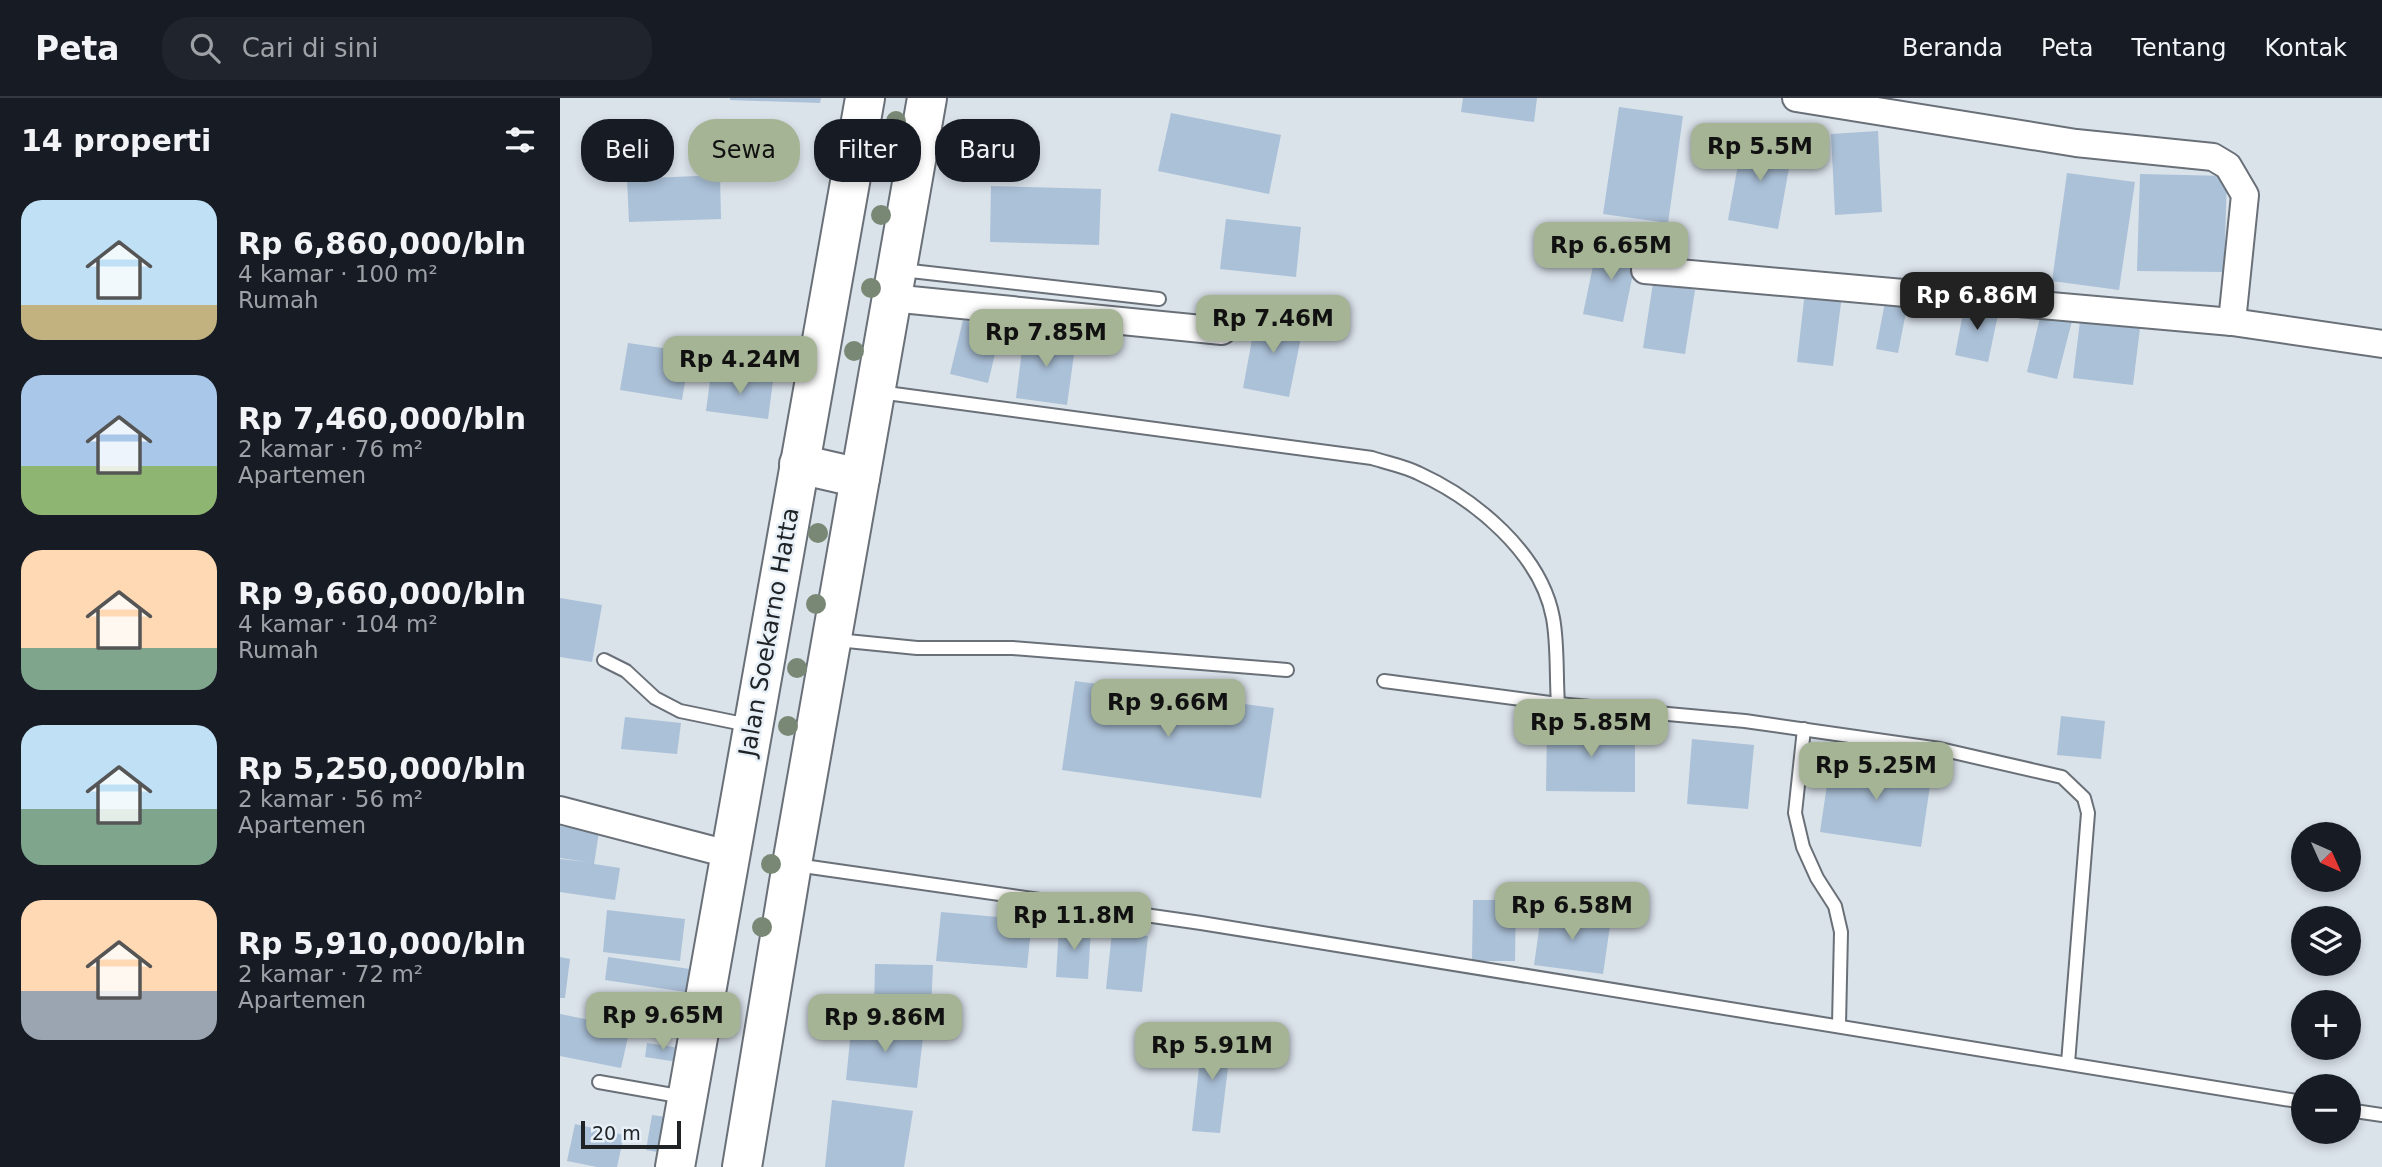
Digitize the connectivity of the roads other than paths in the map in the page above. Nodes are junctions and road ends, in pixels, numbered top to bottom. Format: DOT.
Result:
graph roads {
  1 [pos="865,98"];
  2 [pos="927,98"];
  3 [pos="1796,98"];
  4 [pos="1645,270"];
  5 [pos="894,284"];
  6 [pos="1159,299"];
  7 [pos="2232,322"];
  8 [pos="1222,331"];
  9 [pos="2382,344"];
  10 [pos="875,391"];
  11 [pos="799,464"];
  12 [pos="860,478"];
  13 [pos="832,640"];
  14 [pos="604,660"];
  15 [pos="1287,670"];
  16 [pos="1384,681"];
  17 [pos="1558,704"];
  18 [pos="752,726"];
  19 [pos="1804,729"];
  20 [pos="560,810"];
  21 [pos="732,855"];
  22 [pos="792,864"];
  23 [pos="1839,1025"];
  24 [pos="2068,1063"];
  25 [pos="599,1082"];
  26 [pos="688,1098"];
  27 [pos="2291,1100"];
  28 [pos="2361,1112"];
  29 [pos="2382,1115"];
  30 [pos="675,1167"];
  31 [pos="742,1167"];
  1 -- 11 [label="highway, Jalan Soekarno Hatta"];
  2 -- 5 [label="highway"];
  3 -- 7 [label="street"];
  4 -- 7 [label="street"];
  5 -- 6 [label="lane"];
  5 -- 8 [label="street"];
  5 -- 10 [label="highway"];
  7 -- 9 [label="street"];
  10 -- 12 [label="highway"];
  10 -- 17 [label="lane"];
  11 -- 12 [label="highway"];
  11 -- 18 [label="highway, Jalan Soekarno Hatta"];
  12 -- 13 [label="highway"];
  13 -- 15 [label="lane"];
  13 -- 22 [label="highway"];
  14 -- 18 [label="lane"];
  16 -- 17 [label="lane"];
  17 -- 19 [label="lane"];
  18 -- 21 [label="highway, Jalan Soekarno Hatta"];
  19 -- 23 [label="lane"];
  19 -- 24 [label="lane"];
  20 -- 21 [label="street"];
  21 -- 26 [label="highway, Jalan Soekarno Hatta"];
  22 -- 23 [label="lane"];
  22 -- 31 [label="highway"];
  23 -- 24 [label="lane"];
  24 -- 27 [label="lane"];
  25 -- 26 [label="lane"];
  26 -- 30 [label="highway, Jalan Soekarno Hatta"];
  28 -- 29 [label="lane"];
}
